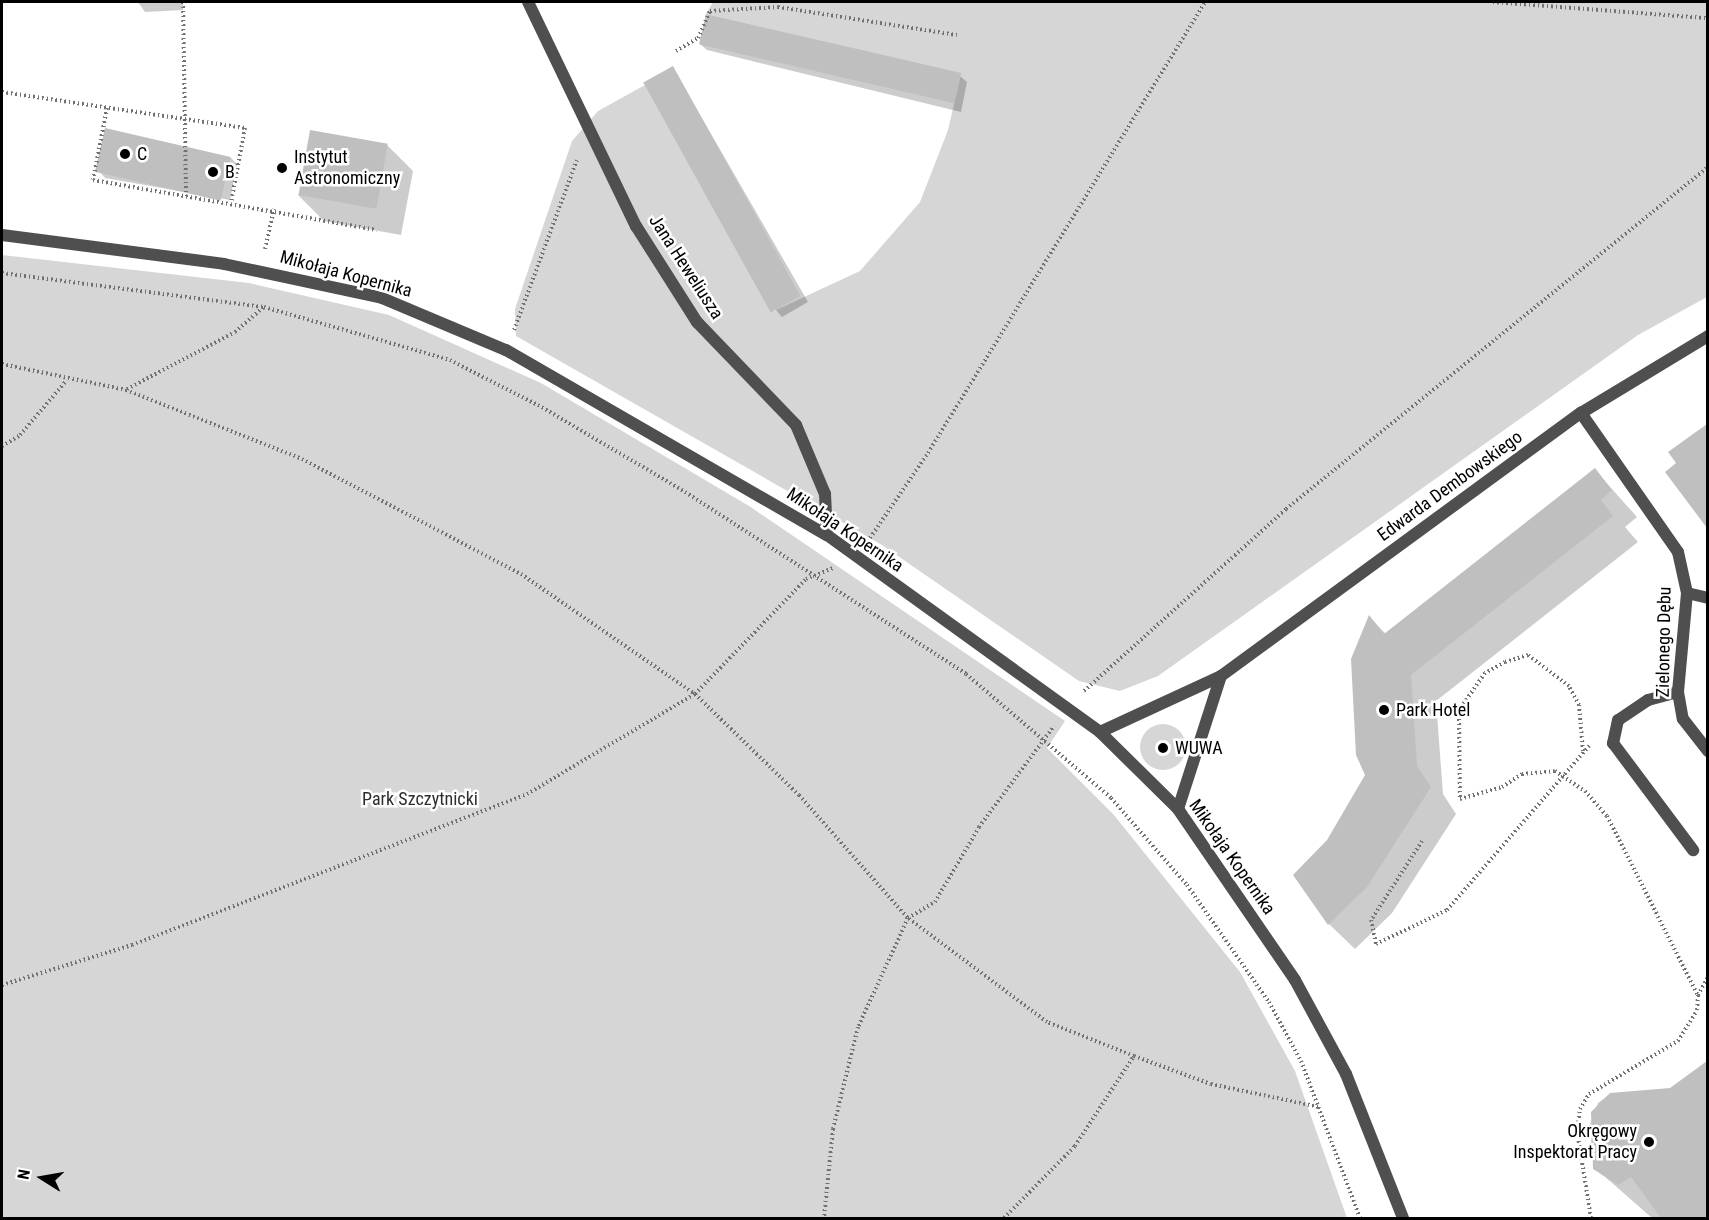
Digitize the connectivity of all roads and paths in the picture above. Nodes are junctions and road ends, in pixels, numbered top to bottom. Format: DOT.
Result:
graph roads {
  1 [pos="183,2"];
  2 [pos="528,2"];
  3 [pos="1205,2"];
  4 [pos="1493,2"];
  5 [pos="1707,18"];
  6 [pos="957,35"];
  7 [pos="676,51"];
  8 [pos="2,92"];
  9 [pos="107,108"];
  10 [pos="184,119"];
  11 [pos="592,127"];
  12 [pos="1707,167"];
  13 [pos="186,196"];
  14 [pos="231,203"];
  15 [pos="274,209"];
  16 [pos="377,230"];
  17 [pos="2,235"];
  18 [pos="260,270"];
  19 [pos="2,273"];
  20 [pos="264,307"];
  21 [pos="1707,336"];
  22 [pos="506,350"];
  23 [pos="2,364"];
  24 [pos="67,380"];
  25 [pos="126,390"];
  26 [pos="1581,413"];
  27 [pos="2,446"];
  28 [pos="827,535"];
  29 [pos="856,558"];
  30 [pos="819,574"];
  31 [pos="1687,593"];
  32 [pos="1707,598"];
  33 [pos="1221,676"];
  34 [pos="1678,692"];
  35 [pos="694,694"];
  36 [pos="1066,708"];
  37 [pos="1618,720"];
  38 [pos="1100,732"];
  39 [pos="1046,737"];
  40 [pos="1707,751"];
  41 [pos="1583,752"];
  42 [pos="1563,776"];
  43 [pos="1178,809"];
  44 [pos="1422,841"];
  45 [pos="1693,850"];
  46 [pos="908,918"];
  47 [pos="1707,977"];
  48 [pos="2,985"];
  49 [pos="1698,995"];
  50 [pos="1134,1056"];
  51 [pos="1319,1107"];
  52 [pos="824,1218"];
  53 [pos="1004,1218"];
  54 [pos="1360,1218"];
  55 [pos="1403,1218"];
  56 [pos="1591,1218"];
  1 -- 10 [label="path"];
  2 -- 11 [label="street, Jana Heweliusza"];
  3 -- 29 [label="path"];
  4 -- 5 [label="path"];
  6 -- 7 [label="path"];
  8 -- 9 [label="path"];
  9 -- 10 [label="path"];
  9 -- 13 [label="path"];
  10 -- 13 [label="path"];
  10 -- 14 [label="path"];
  11 -- 22 [label="path"];
  11 -- 28 [label="street, Jana Heweliusza"];
  12 -- 36 [label="path"];
  13 -- 14 [label="path"];
  14 -- 15 [label="path"];
  15 -- 16 [label="path"];
  15 -- 18 [label="path"];
  17 -- 18 [label="street, Mikołaja Kopernika"];
  18 -- 22 [label="street, Mikołaja Kopernika"];
  19 -- 20 [label="path"];
  20 -- 25 [label="path"];
  20 -- 30 [label="path"];
  21 -- 26 [label="street, Edwarda Dembowskiego"];
  22 -- 28 [label="street, Mikołaja Kopernika"];
  23 -- 24 [label="path"];
  24 -- 25 [label="path"];
  24 -- 27 [label="path"];
  25 -- 35 [label="path"];
  26 -- 31 [label="street, Zielonego Dębu"];
  26 -- 33 [label="street, Edwarda Dembowskiego"];
  28 -- 29 [label="street, Mikołaja Kopernika"];
  29 -- 30 [label="path"];
  29 -- 36 [label="street, Mikołaja Kopernika"];
  30 -- 35 [label="path"];
  30 -- 39 [label="path"];
  31 -- 32 [label="street"];
  31 -- 34 [label="street, Zielonego Dębu"];
  33 -- 38 [label="street, Edwarda Dembowskiego"];
  33 -- 43 [label="street"];
  34 -- 37 [label="street"];
  34 -- 40 [label="street, Zielonego Dębu"];
  35 -- 46 [label="path"];
  35 -- 48 [label="path"];
  36 -- 38 [label="street, Mikołaja Kopernika"];
  36 -- 39 [label="path"];
  37 -- 41 [label="path"];
  37 -- 45 [label="street"];
  38 -- 43 [label="street, Mikołaja Kopernika"];
  39 -- 46 [label="path"];
  39 -- 51 [label="path"];
  41 -- 42 [label="path"];
  41 -- 42 [label="path"];
  42 -- 44 [label="path"];
  42 -- 49 [label="path"];
  43 -- 55 [label="street, Mikołaja Kopernika"];
  46 -- 50 [label="path"];
  46 -- 52 [label="path"];
  47 -- 49 [label="path"];
  49 -- 56 [label="path"];
  50 -- 51 [label="path"];
  50 -- 53 [label="path"];
  51 -- 54 [label="path"];
}
